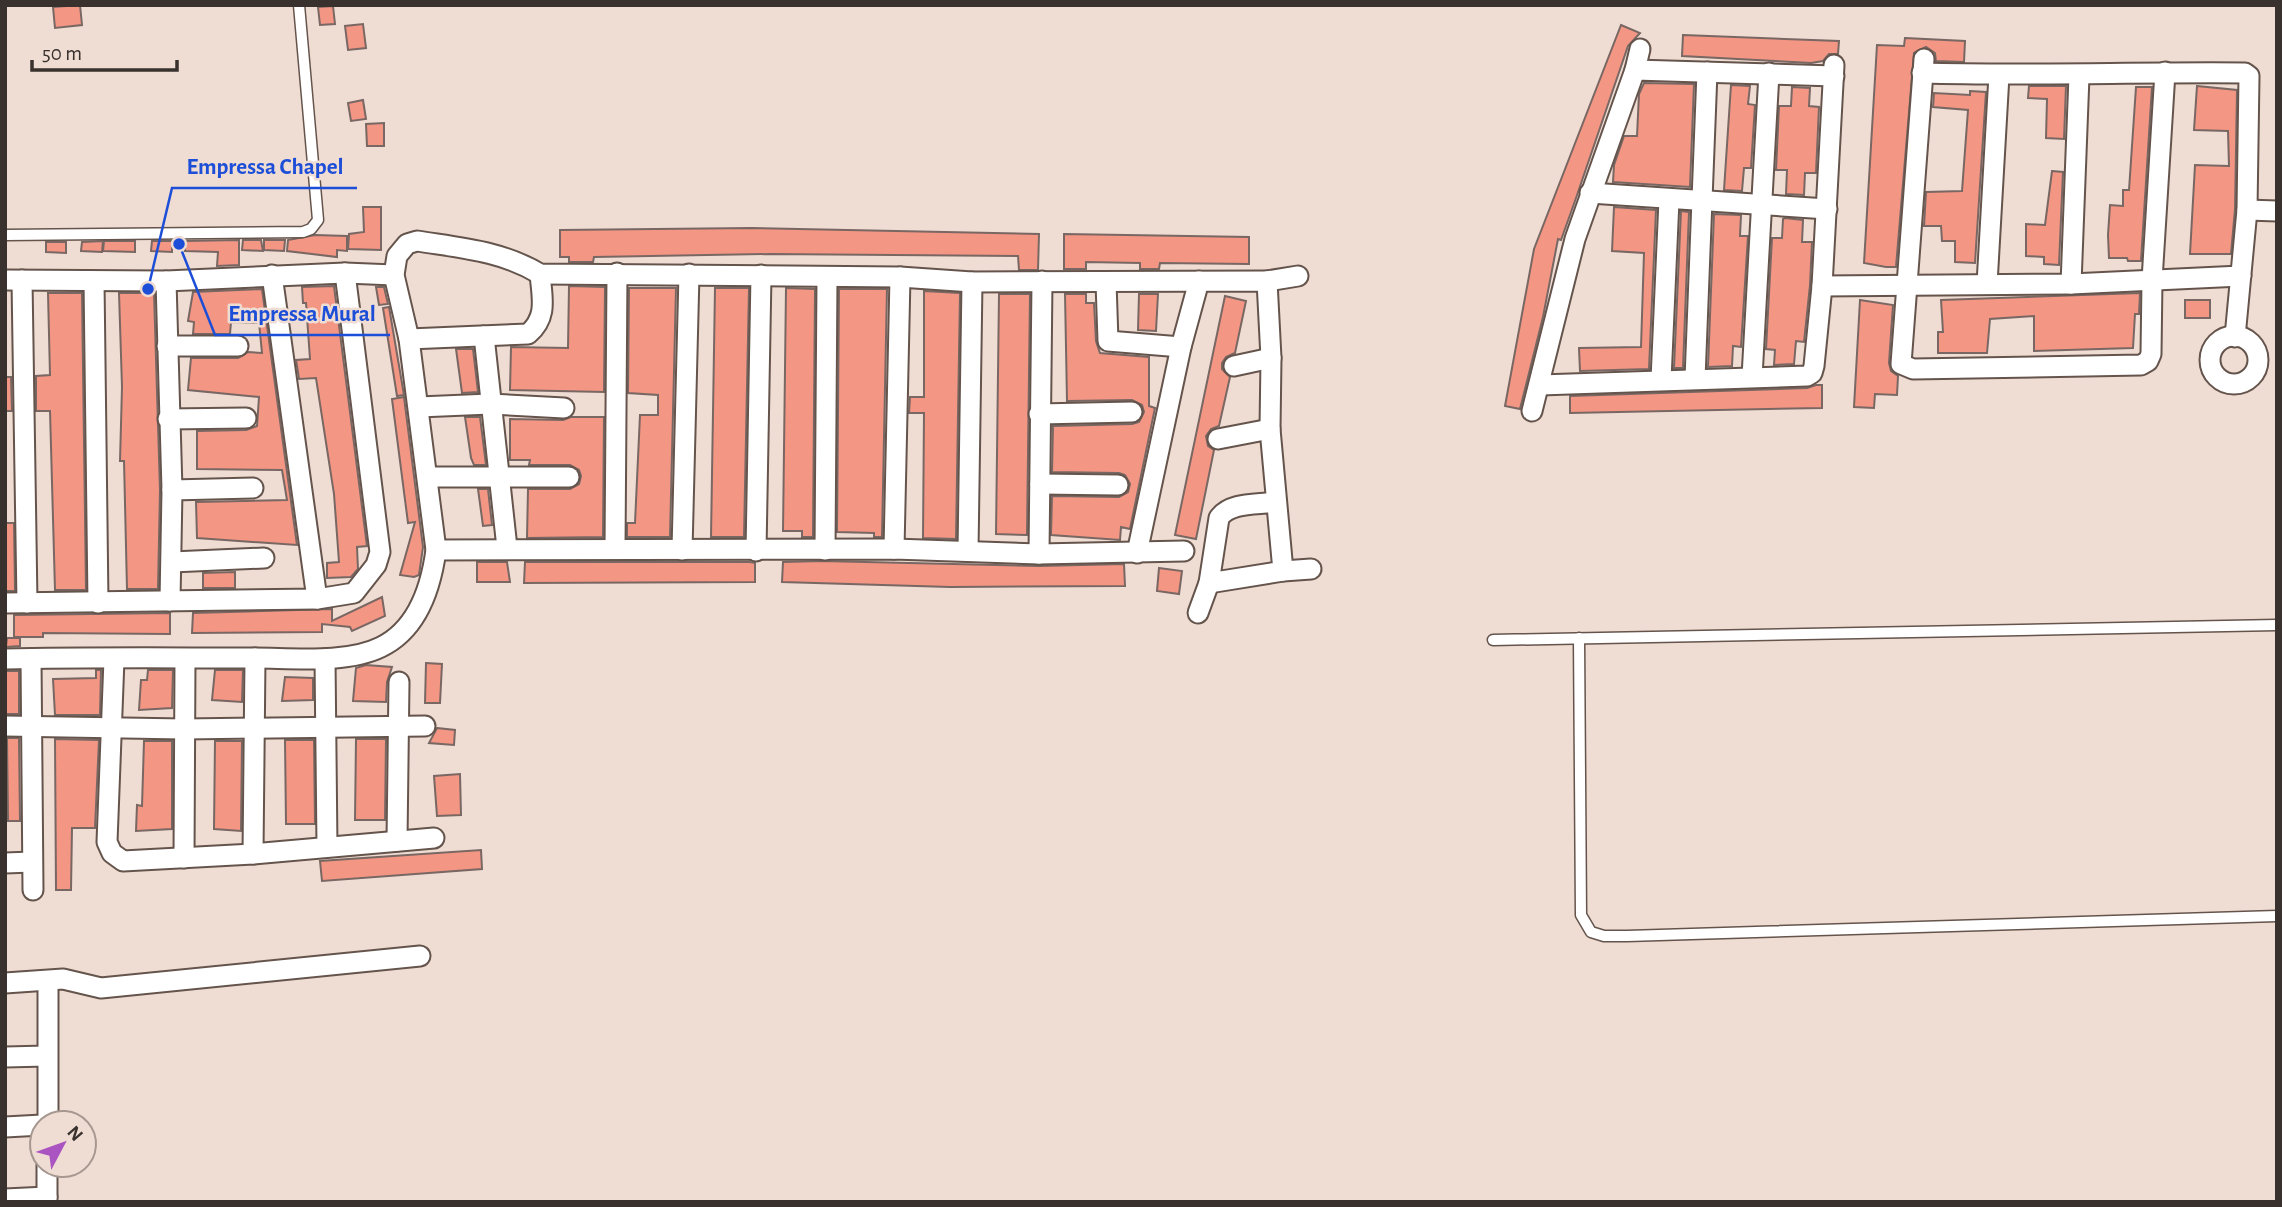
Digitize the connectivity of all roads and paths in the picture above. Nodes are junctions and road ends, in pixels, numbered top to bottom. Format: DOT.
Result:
graph roads {
  1 [pos="299,5"];
  2 [pos="1640,49"];
  3 [pos="1636,71"];
  4 [pos="1707,72"];
  5 [pos="2165,72"];
  6 [pos="1769,73"];
  7 [pos="1999,75"];
  8 [pos="2079,76"];
  9 [pos="1590,193"];
  10 [pos="1669,200"];
  11 [pos="1702,201"];
  12 [pos="1762,205"];
  13 [pos="1827,209"];
  14 [pos="2247,210"];
  15 [pos="2277,211"];
  16 [pos="5,235"];
  17 [pos="345,272"];
  18 [pos="617,273"];
  19 [pos="540,274"];
  20 [pos="689,274"];
  21 [pos="272,275"];
  22 [pos="394,275"];
  23 [pos="761,275"];
  24 [pos="1298,275"];
  25 [pos="2241,276"];
  26 [pos="900,277"];
  27 [pos="827,278"];
  28 [pos="13,280"];
  29 [pos="2152,280"];
  30 [pos="94,281"];
  31 [pos="166,281"];
  32 [pos="1042,281"];
  33 [pos="1199,281"];
  34 [pos="1267,281"];
  35 [pos="972,282"];
  36 [pos="1106,282"];
  37 [pos="1987,284"];
  38 [pos="2071,284"];
  39 [pos="1906,285"];
  40 [pos="1822,286"];
  41 [pos="484,337"];
  42 [pos="2235,337"];
  43 [pos="409,339"];
  44 [pos="166,346"];
  45 [pos="238,346"];
  46 [pos="1181,347"];
  47 [pos="1271,358"];
  48 [pos="1234,366"];
  49 [pos="2257,367"];
  50 [pos="2277,370"];
  51 [pos="1752,377"];
  52 [pos="1695,379"];
  53 [pos="1661,380"];
  54 [pos="1540,385"];
  55 [pos="490,404"];
  56 [pos="419,407"];
  57 [pos="564,408"];
  58 [pos="1532,411"];
  59 [pos="1132,412"];
  60 [pos="1040,414"];
  61 [pos="246,418"];
  62 [pos="168,419"];
  63 [pos="1270,429"];
  64 [pos="1218,439"];
  65 [pos="497,476"];
  66 [pos="428,477"];
  67 [pos="569,477"];
  68 [pos="1040,484"];
  69 [pos="1118,485"];
  70 [pos="253,488"];
  71 [pos="172,489"];
  72 [pos="1275,502"];
  73 [pos="508,548"];
  74 [pos="615,549"];
  75 [pos="894,549"];
  76 [pos="436,550"];
  77 [pos="682,550"];
  78 [pos="825,550"];
  79 [pos="757,551"];
  80 [pos="968,551"];
  81 [pos="1184,551"];
  82 [pos="1137,553"];
  83 [pos="1040,554"];
  84 [pos="264,558"];
  85 [pos="172,562"];
  86 [pos="1311,569"];
  87 [pos="1283,571"];
  88 [pos="1209,583"];
  89 [pos="317,599"];
  90 [pos="170,601"];
  91 [pos="5,603"];
  92 [pos="27,603"];
  93 [pos="98,603"];
  94 [pos="1198,613"];
  95 [pos="2277,625"];
  96 [pos="1579,638"];
  97 [pos="1493,640"];
  98 [pos="255,658"];
  99 [pos="5,659"];
  100 [pos="31,659"];
  101 [pos="114,659"];
  102 [pos="186,659"];
  103 [pos="325,660"];
  104 [pos="399,682"];
  105 [pos="33,725"];
  106 [pos="5,726"];
  107 [pos="256,726"];
  108 [pos="326,726"];
  109 [pos="397,726"];
  110 [pos="425,726"];
  111 [pos="112,729"];
  112 [pos="184,729"];
  113 [pos="433,838"];
  114 [pos="397,841"];
  115 [pos="327,846"];
  116 [pos="253,854"];
  117 [pos="184,858"];
  118 [pos="32,862"];
  119 [pos="5,863"];
  120 [pos="33,890"];
  121 [pos="2277,916"];
  122 [pos="420,956"];
  123 [pos="48,982"];
  124 [pos="5,983"];
  125 [pos="47,1056"];
  126 [pos="5,1057"];
  127 [pos="48,1109"];
  128 [pos="28,1126"];
  129 [pos="5,1127"];
  130 [pos="47,1179"];
  131 [pos="5,1199"];
  132 [pos="47,1199"];
  1 -- 16 [label="lane"];
  2 -- 3 [label="street"];
  3 -- 4 [label="street"];
  3 -- 9 [label="street"];
  4 -- 6 [label="street"];
  4 -- 11 [label="street"];
  5 -- 8 [label="street"];
  5 -- 14 [label="street"];
  5 -- 29 [label="street"];
  6 -- 12 [label="street"];
  6 -- 13 [label="street"];
  7 -- 8 [label="street"];
  7 -- 37 [label="street"];
  7 -- 39 [label="street"];
  8 -- 38 [label="street"];
  9 -- 10 [label="street"];
  9 -- 54 [label="street"];
  10 -- 11 [label="street"];
  10 -- 53 [label="street"];
  11 -- 12 [label="street"];
  11 -- 52 [label="street"];
  12 -- 13 [label="street"];
  12 -- 51 [label="street"];
  13 -- 40 [label="street"];
  14 -- 15 [label="street"];
  14 -- 25 [label="street"];
  17 -- 21 [label="street"];
  17 -- 22 [label="street"];
  17 -- 89 [label="street"];
  18 -- 19 [label="street"];
  18 -- 20 [label="street"];
  18 -- 74 [label="street"];
  19 -- 22 [label="street"];
  19 -- 41 [label="street"];
  20 -- 23 [label="street"];
  20 -- 77 [label="street"];
  21 -- 31 [label="street"];
  21 -- 89 [label="street"];
  22 -- 43 [label="street"];
  23 -- 27 [label="street"];
  23 -- 79 [label="street"];
  24 -- 34 [label="street"];
  25 -- 29 [label="street"];
  25 -- 42 [label="street"];
  26 -- 27 [label="street"];
  26 -- 35 [label="street"];
  26 -- 75 [label="street"];
  27 -- 78 [label="street"];
  28 -- 30 [label="street"];
  28 -- 92 [label="street"];
  29 -- 38 [label="street"];
  29 -- 39 [label="street"];
  30 -- 31 [label="street"];
  30 -- 93 [label="street"];
  31 -- 44 [label="street"];
  32 -- 35 [label="street"];
  32 -- 36 [label="street"];
  32 -- 60 [label="street"];
  33 -- 34 [label="street"];
  33 -- 36 [label="street"];
  33 -- 46 [label="street"];
  34 -- 47 [label="street"];
  35 -- 80 [label="street"];
  36 -- 46 [label="street"];
  37 -- 38 [label="street"];
  37 -- 39 [label="street"];
  39 -- 40 [label="street"];
  40 -- 51 [label="street"];
  41 -- 43 [label="street"];
  41 -- 55 [label="street"];
  42 -- 49 [label="street"];
  42 -- 49 [label="street"];
  43 -- 56 [label="street"];
  44 -- 45 [label="street"];
  44 -- 62 [label="street"];
  46 -- 82 [label="street"];
  47 -- 48 [label="street"];
  47 -- 63 [label="street"];
  49 -- 50 [label="street"];
  51 -- 52 [label="street"];
  52 -- 53 [label="street"];
  53 -- 54 [label="street"];
  54 -- 58 [label="street"];
  55 -- 56 [label="street"];
  55 -- 57 [label="street"];
  55 -- 65 [label="street"];
  56 -- 66 [label="street"];
  59 -- 60 [label="street"];
  60 -- 68 [label="street"];
  61 -- 62 [label="street"];
  62 -- 71 [label="street"];
  63 -- 64 [label="street"];
  63 -- 72 [label="street"];
  65 -- 66 [label="street"];
  65 -- 67 [label="street"];
  65 -- 73 [label="street"];
  66 -- 76 [label="street"];
  68 -- 69 [label="street"];
  68 -- 83 [label="street"];
  70 -- 71 [label="street"];
  71 -- 85 [label="street"];
  72 -- 87 [label="street"];
  72 -- 88 [label="street"];
  73 -- 74 [label="street"];
  73 -- 76 [label="street"];
  74 -- 77 [label="street"];
  75 -- 78 [label="street"];
  75 -- 80 [label="street"];
  76 -- 103 [label="street"];
  77 -- 79 [label="street"];
  78 -- 79 [label="street"];
  80 -- 83 [label="street"];
  81 -- 82 [label="street"];
  82 -- 83 [label="street"];
  84 -- 85 [label="street"];
  85 -- 90 [label="street"];
  86 -- 87 [label="street"];
  87 -- 88 [label="street"];
  88 -- 94 [label="street"];
  89 -- 90 [label="street"];
  90 -- 93 [label="street"];
  91 -- 92 [label="street"];
  92 -- 93 [label="street"];
  95 -- 96 [label="lane"];
  96 -- 97 [label="lane"];
  96 -- 121 [label="lane"];
  98 -- 102 [label="street"];
  98 -- 103 [label="street"];
  98 -- 107 [label="street"];
  99 -- 100 [label="street"];
  100 -- 101 [label="street"];
  100 -- 105 [label="street"];
  101 -- 102 [label="street"];
  101 -- 111 [label="street"];
  102 -- 112 [label="street"];
  103 -- 108 [label="street"];
  104 -- 109 [label="street"];
  105 -- 106 [label="street"];
  105 -- 111 [label="street"];
  105 -- 118 [label="street"];
  107 -- 108 [label="street"];
  107 -- 112 [label="street"];
  107 -- 116 [label="street"];
  108 -- 109 [label="street"];
  108 -- 115 [label="street"];
  109 -- 110 [label="street"];
  109 -- 114 [label="street"];
  111 -- 112 [label="street"];
  111 -- 117 [label="street"];
  112 -- 117 [label="street"];
  113 -- 114 [label="street"];
  114 -- 115 [label="street"];
  115 -- 116 [label="street"];
  116 -- 117 [label="street"];
  118 -- 119 [label="street"];
  118 -- 120 [label="street"];
  122 -- 123 [label="street"];
  123 -- 124 [label="street"];
  123 -- 125 [label="street"];
  125 -- 126 [label="street"];
  125 -- 127 [label="street"];
  128 -- 129 [label="street"];
  130 -- 132 [label="street"];
  131 -- 132 [label="street"];
}
